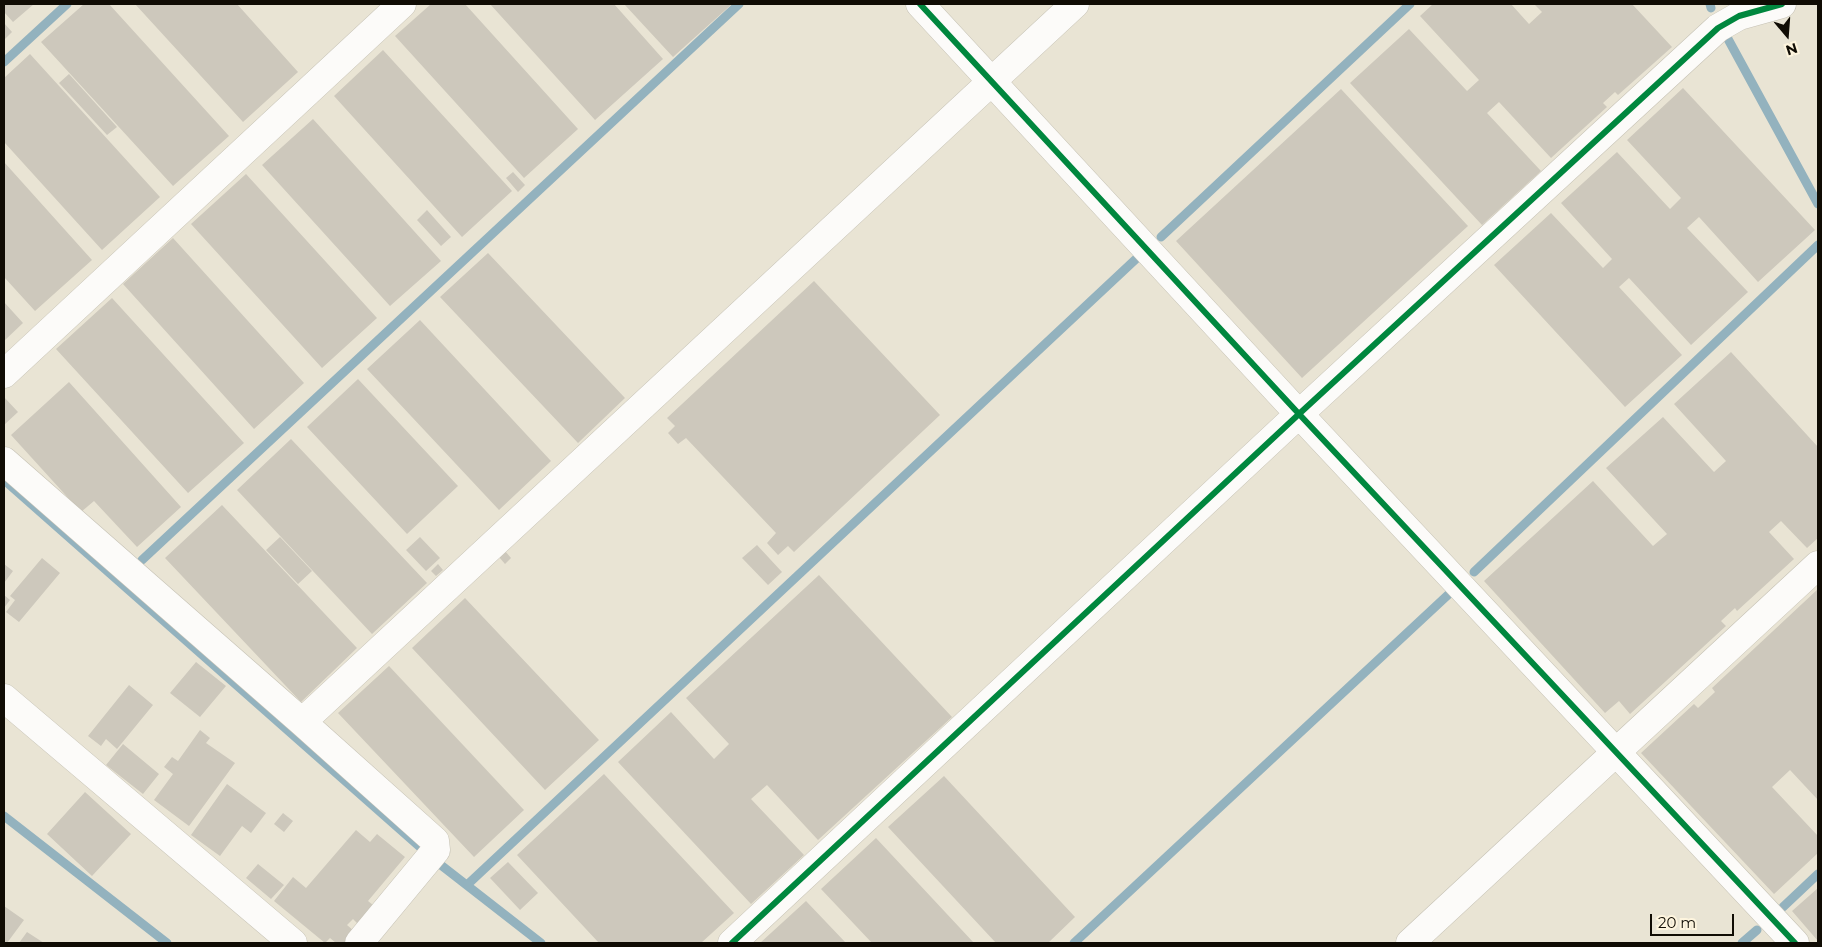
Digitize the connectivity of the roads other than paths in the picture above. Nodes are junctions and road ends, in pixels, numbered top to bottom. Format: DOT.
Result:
graph roads {
  1 [pos="402,4"];
  2 [pos="920,4"];
  3 [pos="1075,4"];
  4 [pos="1782,4"];
  5 [pos="992,81"];
  6 [pos="4,374"];
  7 [pos="1299,414"];
  8 [pos="4,461"];
  9 [pos="1818,565"];
  10 [pos="4,698"];
  11 [pos="302,722"];
  12 [pos="1617,751"];
  13 [pos="293,943"];
  14 [pos="359,943"];
  15 [pos="732,943"];
  16 [pos="1410,943"];
  17 [pos="1795,943"];
  1 -- 6 [label="street"];
  2 -- 5 [label="street"];
  3 -- 5 [label="street"];
  4 -- 7 [label="street"];
  5 -- 7 [label="street"];
  5 -- 11 [label="street"];
  7 -- 12 [label="street"];
  7 -- 15 [label="street"];
  8 -- 11 [label="street"];
  9 -- 12 [label="street"];
  10 -- 13 [label="street"];
  11 -- 14 [label="street"];
  12 -- 16 [label="street"];
  12 -- 17 [label="street"];
}
